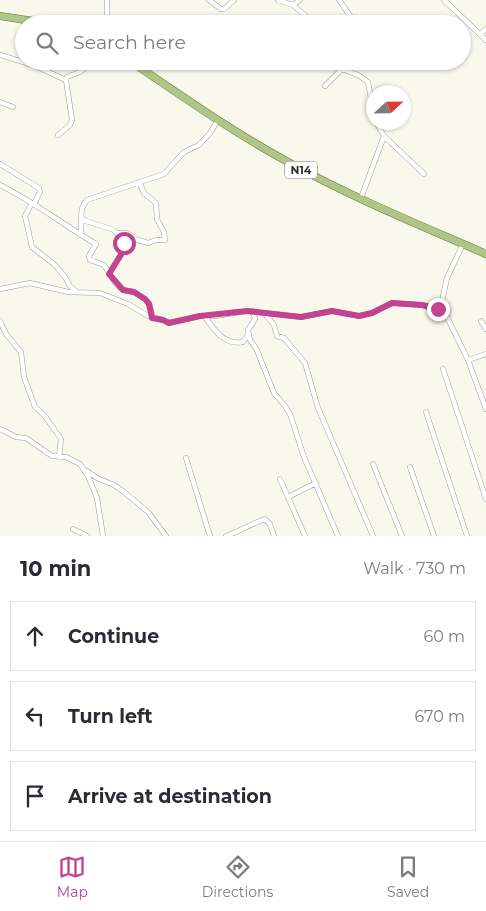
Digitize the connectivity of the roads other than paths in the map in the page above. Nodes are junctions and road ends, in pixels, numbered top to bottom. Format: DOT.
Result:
graph roads {
  1 [pos="107,0"];
  2 [pos="209,0"];
  3 [pos="234,0"];
  4 [pos="278,0"];
  5 [pos="300,0"];
  6 [pos="339,0"];
  7 [pos="444,0"];
  8 [pos="293,5"];
  9 [pos="107,15"];
  10 [pos="305,15"];
  11 [pos="350,15"];
  12 [pos="460,15"];
  13 [pos="0,16"];
  14 [pos="15,18"];
  15 [pos="471,26"];
  16 [pos="486,29"];
  17 [pos="480,34"];
  18 [pos="486,40"];
  19 [pos="0,55"];
  20 [pos="15,60"];
  21 [pos="44,70"];
  22 [pos="82,70"];
  23 [pos="143,70"];
  24 [pos="342,70"];
  25 [pos="66,80"];
  26 [pos="369,85"];
  27 [pos="325,86"];
  28 [pos="0,102"];
  29 [pos="12,107"];
  30 [pos="218,120"];
  31 [pos="381,130"];
  32 [pos="58,135"];
  33 [pos="384,136"];
  34 [pos="0,164"];
  35 [pos="424,174"];
  36 [pos="139,182"];
  37 [pos="0,184"];
  38 [pos="361,198"];
  39 [pos="33,203"];
  40 [pos="81,218"];
  41 [pos="122,233"];
  42 [pos="80,235"];
  43 [pos="463,244"];
  44 [pos="486,254"];
  45 [pos="109,274"];
  46 [pos="0,289"];
  47 [pos="77,292"];
  48 [pos="440,310"];
  49 [pos="253,311"];
  50 [pos="264,313"];
  51 [pos="206,317"];
  52 [pos="152,318"];
  53 [pos="0,321"];
  54 [pos="481,321"];
  55 [pos="486,329"];
  56 [pos="248,335"];
  57 [pos="486,354"];
  58 [pos="468,360"];
  59 [pos="444,369"];
  60 [pos="486,409"];
  61 [pos="426,412"];
  62 [pos="0,428"];
  63 [pos="59,457"];
  64 [pos="186,458"];
  65 [pos="373,464"];
  66 [pos="410,467"];
  67 [pos="84,469"];
  68 [pos="280,479"];
  69 [pos="316,483"];
  70 [pos="288,497"];
  71 [pos="486,498"];
  72 [pos="73,529"];
  73 [pos="242,530"];
  74 [pos="87,536"];
  75 [pos="103,536"];
  76 [pos="166,536"];
  77 [pos="210,536"];
  78 [pos="226,536"];
  79 [pos="244,536"];
  80 [pos="274,536"];
  81 [pos="305,536"];
  82 [pos="338,536"];
  83 [pos="372,536"];
  84 [pos="402,536"];
  85 [pos="434,536"];
  86 [pos="467,536"];
  1 -- 9 [label="street"];
  2 -- 3 [label="street"];
  4 -- 8 [label="street"];
  5 -- 8 [label="street"];
  6 -- 11 [label="street"];
  7 -- 12 [label="street"];
  8 -- 10 [label="street"];
  13 -- 14 [label="main road"];
  15 -- 17 [label="street"];
  16 -- 17 [label="street"];
  17 -- 18 [label="street"];
  19 -- 20 [label="street"];
  21 -- 25 [label="street"];
  22 -- 25 [label="street"];
  23 -- 30 [label="main road, N14"];
  24 -- 26 [label="street"];
  24 -- 27 [label="street"];
  25 -- 32 [label="street"];
  28 -- 29 [label="street"];
  30 -- 36 [label="street"];
  30 -- 38 [label="main road, N14"];
  31 -- 33 [label="street"];
  33 -- 35 [label="street"];
  33 -- 38 [label="street"];
  34 -- 39 [label="street"];
  36 -- 40 [label="street"];
  36 -- 41 [label="street"];
  37 -- 39 [label="street"];
  38 -- 43 [label="main road, N14"];
  39 -- 42 [label="street"];
  39 -- 47 [label="street"];
  40 -- 41 [label="street"];
  40 -- 42 [label="street"];
  41 -- 45 [label="street"];
  42 -- 45 [label="street"];
  43 -- 44 [label="main road, N14"];
  43 -- 48 [label="street"];
  45 -- 52 [label="street"];
  46 -- 47 [label="street"];
  47 -- 52 [label="street"];
  48 -- 50 [label="street"];
  48 -- 58 [label="street"];
  49 -- 50 [label="street"];
  49 -- 51 [label="street"];
  49 -- 56 [label="street"];
  50 -- 83 [label="street"];
  51 -- 52 [label="street"];
  51 -- 56 [label="street"];
  53 -- 63 [label="street"];
  54 -- 55 [label="street"];
  56 -- 69 [label="street"];
  57 -- 58 [label="street"];
  58 -- 60 [label="street"];
  59 -- 71 [label="street"];
  61 -- 86 [label="street"];
  62 -- 63 [label="street"];
  63 -- 67 [label="street"];
  64 -- 77 [label="street"];
  65 -- 84 [label="street"];
  66 -- 85 [label="street"];
  67 -- 75 [label="street"];
  67 -- 76 [label="street"];
  68 -- 70 [label="street"];
  69 -- 70 [label="street"];
  69 -- 82 [label="street"];
  70 -- 81 [label="street"];
  72 -- 74 [label="street"];
  73 -- 78 [label="street"];
  73 -- 79 [label="street"];
  73 -- 80 [label="street"];
}
